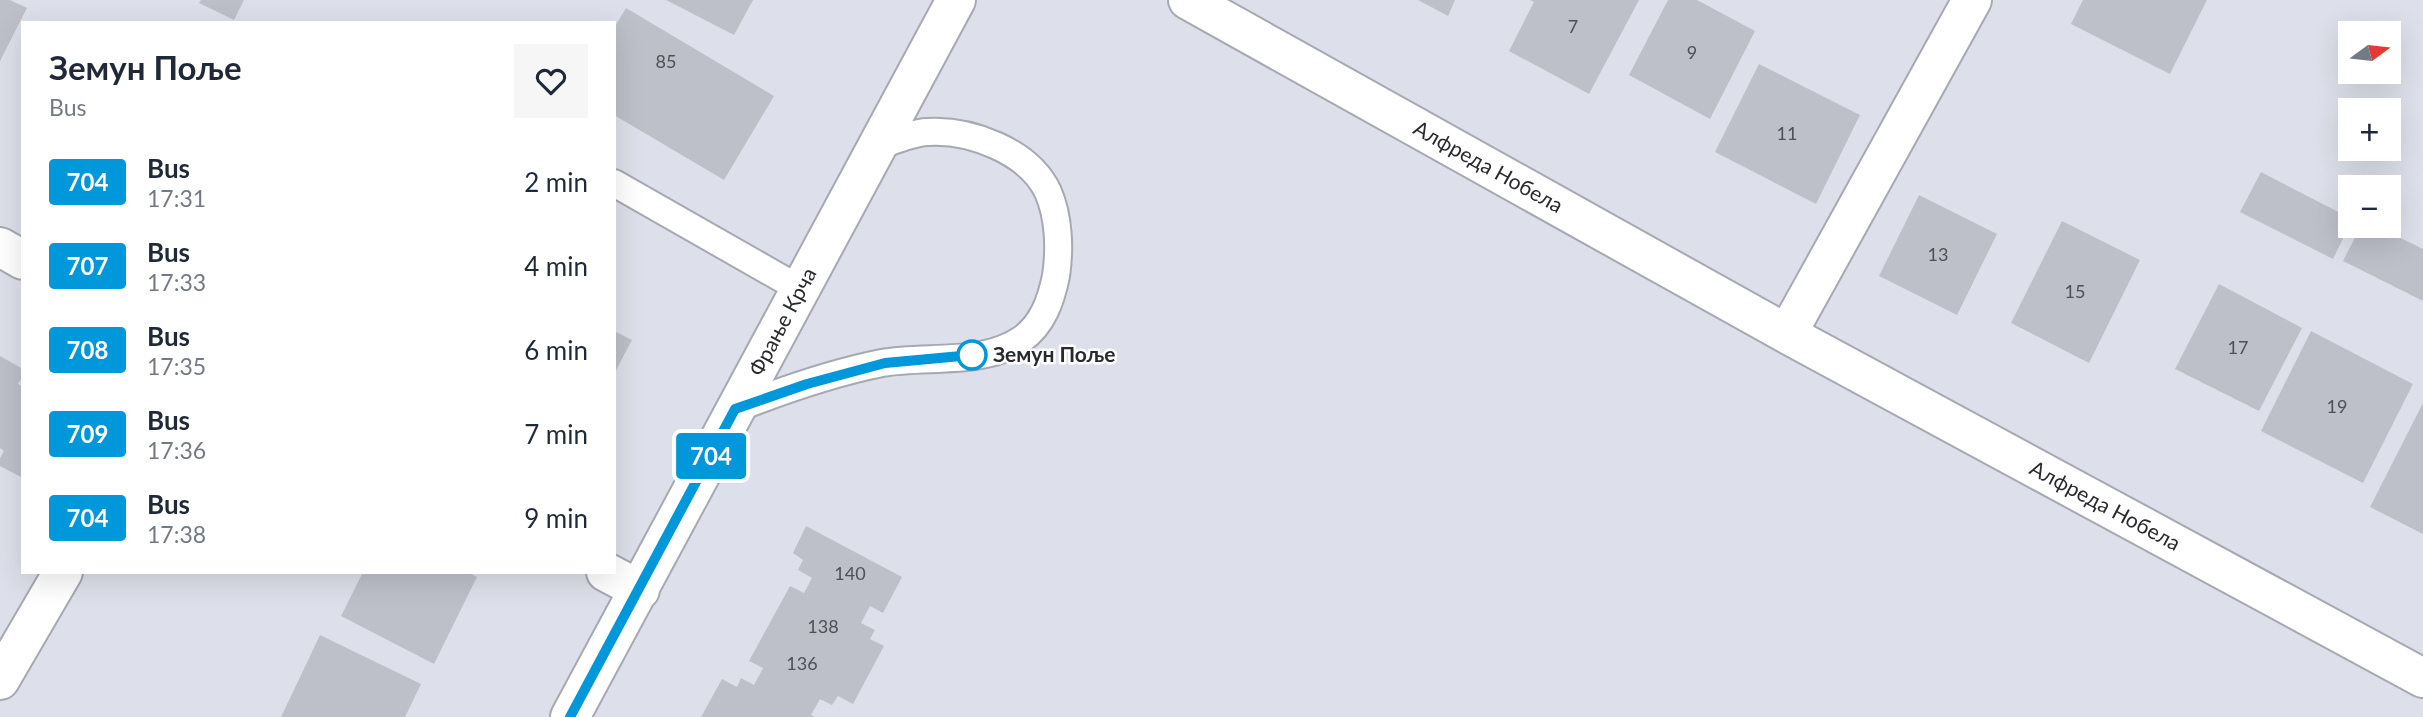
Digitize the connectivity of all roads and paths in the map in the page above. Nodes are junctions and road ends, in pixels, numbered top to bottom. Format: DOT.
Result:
graph roads {
  1 [pos="956,0"];
  2 [pos="1188,0"];
  3 [pos="1972,0"];
  4 [pos="876,147"];
  5 [pos="616,184"];
  6 [pos="0,247"];
  7 [pos="21,259"];
  8 [pos="800,289"];
  9 [pos="1787,334"];
  10 [pos="735,409"];
  11 [pos="61,574"];
  12 [pos="610,574"];
  13 [pos="640,590"];
  14 [pos="2423,678"];
  15 [pos="0,680"];
  16 [pos="570,717"];
  1 -- 4 [label="street, Фрање Крча"];
  2 -- 9 [label="street, Алфреда Нобела"];
  3 -- 9 [label="street"];
  4 -- 8 [label="street, Фрање Крча"];
  4 -- 10 [label="lane"];
  5 -- 8 [label="lane"];
  6 -- 7 [label="street"];
  8 -- 10 [label="street, Фрање Крча"];
  9 -- 14 [label="street, Алфреда Нобела"];
  10 -- 13 [label="street, Фрање Крча"];
  11 -- 15 [label="street"];
  12 -- 13 [label="street"];
  13 -- 16 [label="street, Фрање Крча"];
}
